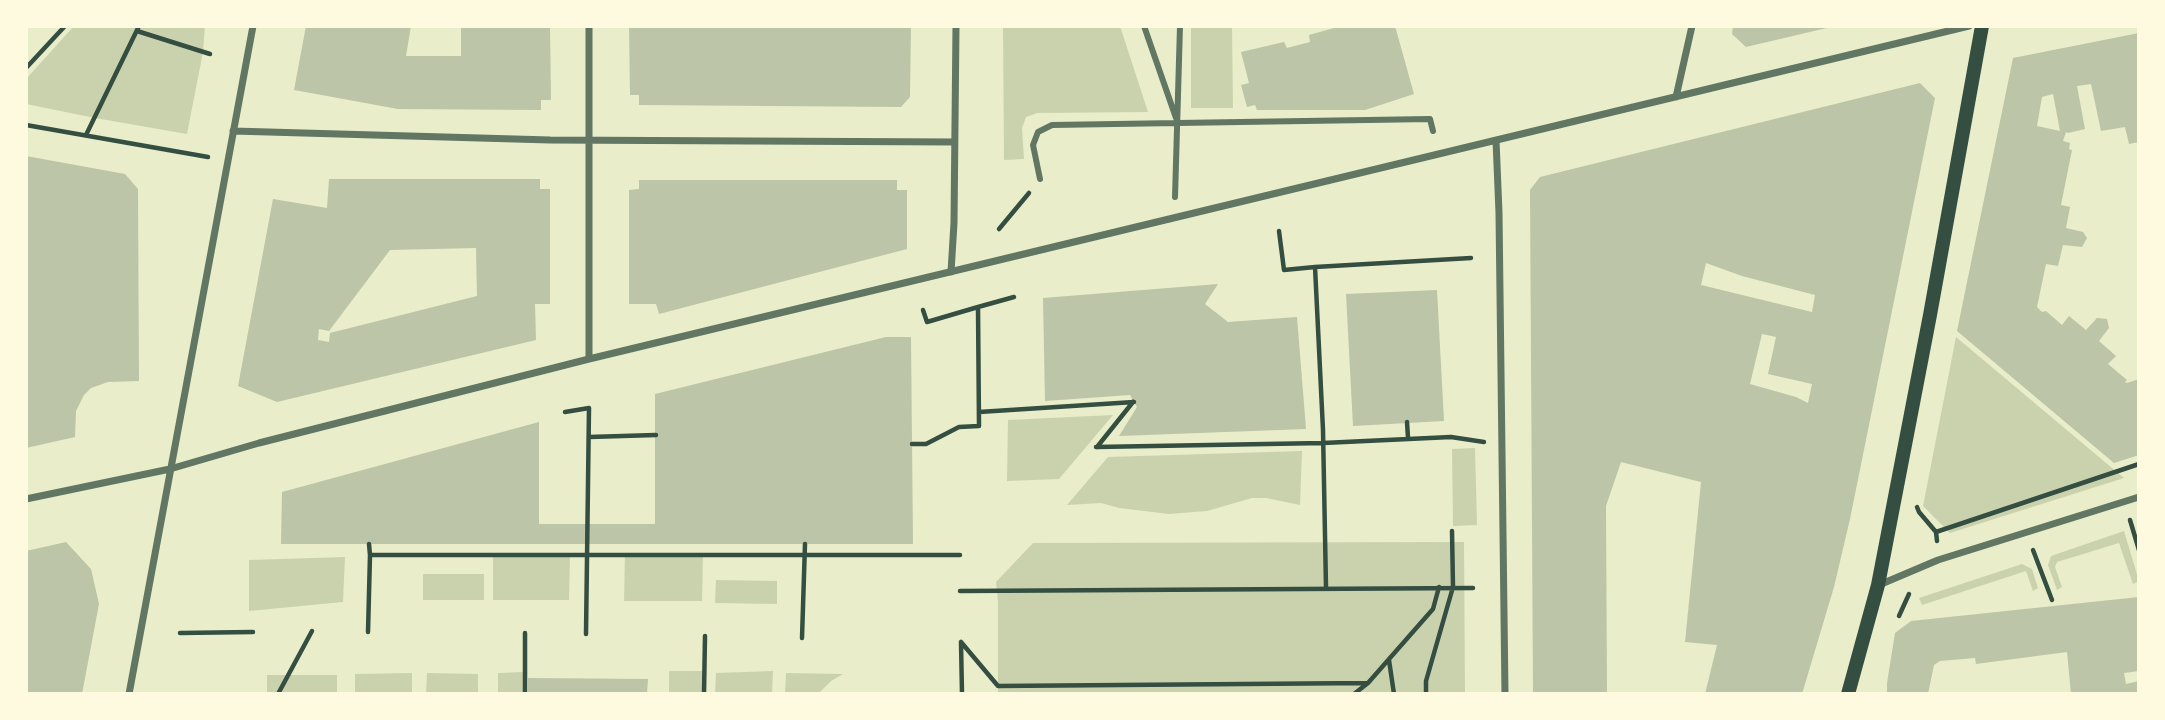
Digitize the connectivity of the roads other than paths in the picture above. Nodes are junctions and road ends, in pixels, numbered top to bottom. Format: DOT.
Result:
graph roads {
  1 [pos="253,26"];
  2 [pos="589,26"];
  3 [pos="956,26"];
  4 [pos="1144,26"];
  5 [pos="1180,26"];
  6 [pos="1692,26"];
  7 [pos="1969,26"];
  8 [pos="1982,26"];
  9 [pos="1676,97"];
  10 [pos="1178,124"];
  11 [pos="233,131"];
  12 [pos="1433,131"];
  13 [pos="590,139"];
  14 [pos="1496,140"];
  15 [pos="954,142"];
  16 [pos="1040,179"];
  17 [pos="1175,197"];
  18 [pos="951,272"];
  19 [pos="589,359"];
  20 [pos="170,468"];
  21 [pos="2139,496"];
  22 [pos="26,499"];
  23 [pos="1878,585"];
  24 [pos="1852,690"];
  25 [pos="129,694"];
  26 [pos="1505,694"];
  1 -- 11 [label="street"];
  2 -- 13 [label="street"];
  3 -- 15 [label="street"];
  4 -- 10 [label="street"];
  5 -- 10 [label="street"];
  6 -- 9 [label="street"];
  7 -- 9 [label="street"];
  8 -- 23 [label="main road"];
  9 -- 14 [label="street"];
  10 -- 12 [label="street"];
  10 -- 16 [label="street"];
  10 -- 17 [label="street"];
  11 -- 13 [label="street"];
  11 -- 20 [label="street"];
  13 -- 15 [label="street"];
  13 -- 19 [label="street"];
  14 -- 18 [label="street"];
  14 -- 26 [label="street"];
  15 -- 18 [label="street"];
  18 -- 19 [label="street"];
  19 -- 20 [label="street"];
  20 -- 22 [label="street"];
  20 -- 25 [label="street"];
  21 -- 23 [label="street"];
  23 -- 24 [label="main road"];
}
